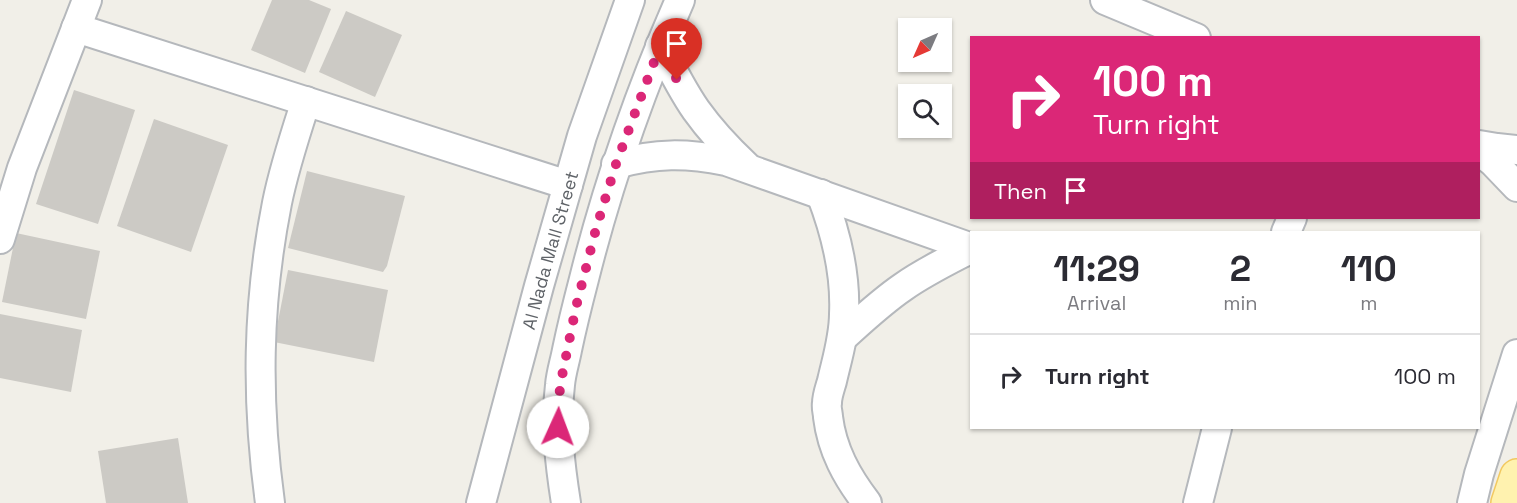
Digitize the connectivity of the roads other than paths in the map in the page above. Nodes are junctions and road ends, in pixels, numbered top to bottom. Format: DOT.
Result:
graph roads {
  1 [pos="87,0"];
  2 [pos="630,0"];
  3 [pos="680,0"];
  4 [pos="1105,0"];
  5 [pos="76,28"];
  6 [pos="1191,36"];
  7 [pos="660,46"];
  8 [pos="306,101"];
  9 [pos="1480,145"];
  10 [pos="1517,150"];
  11 [pos="1480,152"];
  12 [pos="616,164"];
  13 [pos="747,168"];
  14 [pos="568,186"];
  15 [pos="1517,187"];
  16 [pos="820,194"];
  17 [pos="0,238"];
  18 [pos="970,247"];
  19 [pos="970,249"];
  20 [pos="842,338"];
  21 [pos="1517,354"];
  22 [pos="1217,429"];
  23 [pos="1517,476"];
  24 [pos="1197,502"];
  25 [pos="270,503"];
  26 [pos="482,503"];
  27 [pos="566,503"];
  28 [pos="867,503"];
  29 [pos="1472,503"];
  30 [pos="1508,503"];
  1 -- 5 [label="street"];
  2 -- 14 [label="street, Al Nada Mall Street"];
  3 -- 7 [label="street"];
  4 -- 6 [label="street"];
  5 -- 8 [label="street"];
  5 -- 17 [label="street"];
  7 -- 12 [label="street"];
  7 -- 13 [label="street"];
  8 -- 14 [label="street"];
  8 -- 25 [label="street"];
  9 -- 10 [label="street"];
  11 -- 15 [label="street"];
  12 -- 13 [label="street"];
  12 -- 27 [label="street"];
  13 -- 16 [label="street"];
  14 -- 26 [label="street, Al Nada Mall Street"];
  16 -- 18 [label="street"];
  16 -- 20 [label="street"];
  19 -- 20 [label="street"];
  20 -- 28 [label="street"];
  21 -- 29 [label="street"];
  22 -- 24 [label="street"];
  23 -- 30 [label="main road"];
}
